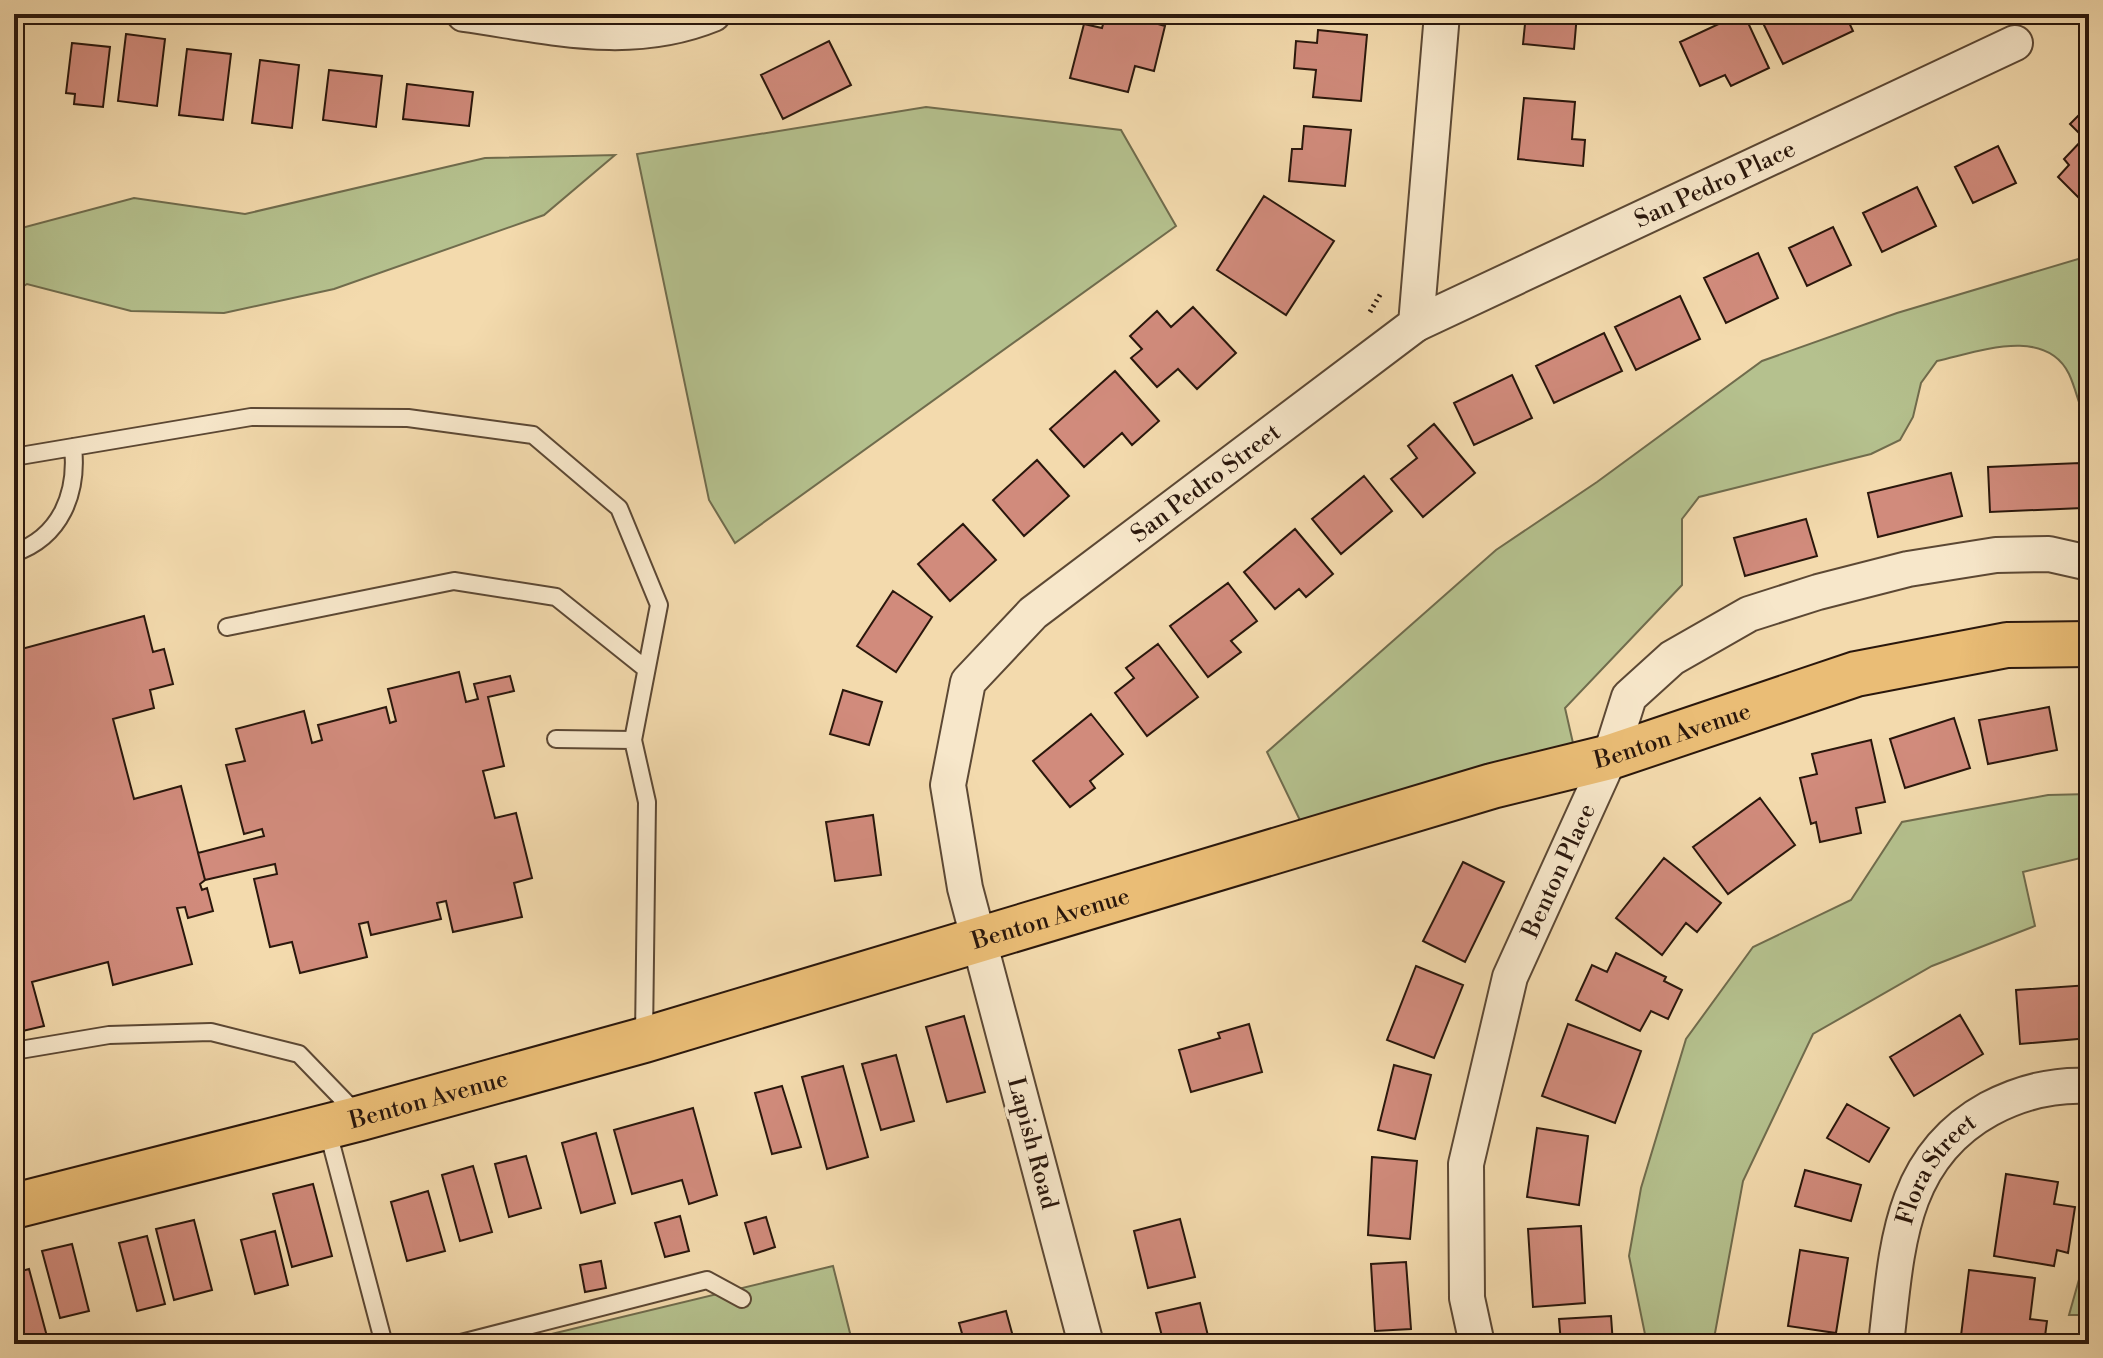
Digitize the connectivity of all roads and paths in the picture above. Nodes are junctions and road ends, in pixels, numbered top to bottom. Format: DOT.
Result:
graph roads {
  1 [pos="464,14"];
  2 [pos="713,14"];
  3 [pos="1442,14"];
  4 [pos="2015,43"];
  5 [pos="1384,284"];
  6 [pos="1367,316"];
  7 [pos="1416,324"];
  8 [pos="73,447"];
  9 [pos="14,457"];
  10 [pos="14,553"];
  11 [pos="2089,563"];
  12 [pos="227,627"];
  13 [pos="2089,644"];
  14 [pos="646,669"];
  15 [pos="556,739"];
  16 [pos="633,740"];
  17 [pos="1610,757"];
  18 [pos="979,941"];
  19 [pos="644,1040"];
  20 [pos="14,1051"];
  21 [pos="2089,1086"];
  22 [pos="344,1122"];
  23 [pos="14,1206"];
  24 [pos="742,1299"];
  25 [pos="384,1344"];
  26 [pos="457,1344"];
  27 [pos="1086,1344"];
  28 [pos="1477,1344"];
  29 [pos="1886,1344"];
  1 -- 2 [label="street"];
  3 -- 7 [label="street"];
  4 -- 7 [label="street, San Pedro Place"];
  5 -- 6 [label="path"];
  7 -- 18 [label="street, San Pedro Street"];
  8 -- 9 [label="lane"];
  8 -- 10 [label="lane"];
  8 -- 14 [label="lane"];
  11 -- 17 [label="street, Benton Place"];
  12 -- 14 [label="lane"];
  13 -- 17 [label="main road, Benton Avenue"];
  14 -- 16 [label="lane"];
  15 -- 16 [label="lane"];
  16 -- 19 [label="lane"];
  17 -- 18 [label="main road, Benton Avenue"];
  17 -- 28 [label="street, Benton Place"];
  18 -- 19 [label="main road, Benton Avenue"];
  18 -- 27 [label="street, Lapish Road"];
  19 -- 22 [label="main road, Benton Avenue"];
  20 -- 22 [label="lane"];
  21 -- 29 [label="street, Flora Street"];
  22 -- 23 [label="main road, Benton Avenue"];
  22 -- 25 [label="lane"];
  24 -- 26 [label="lane"];
}
